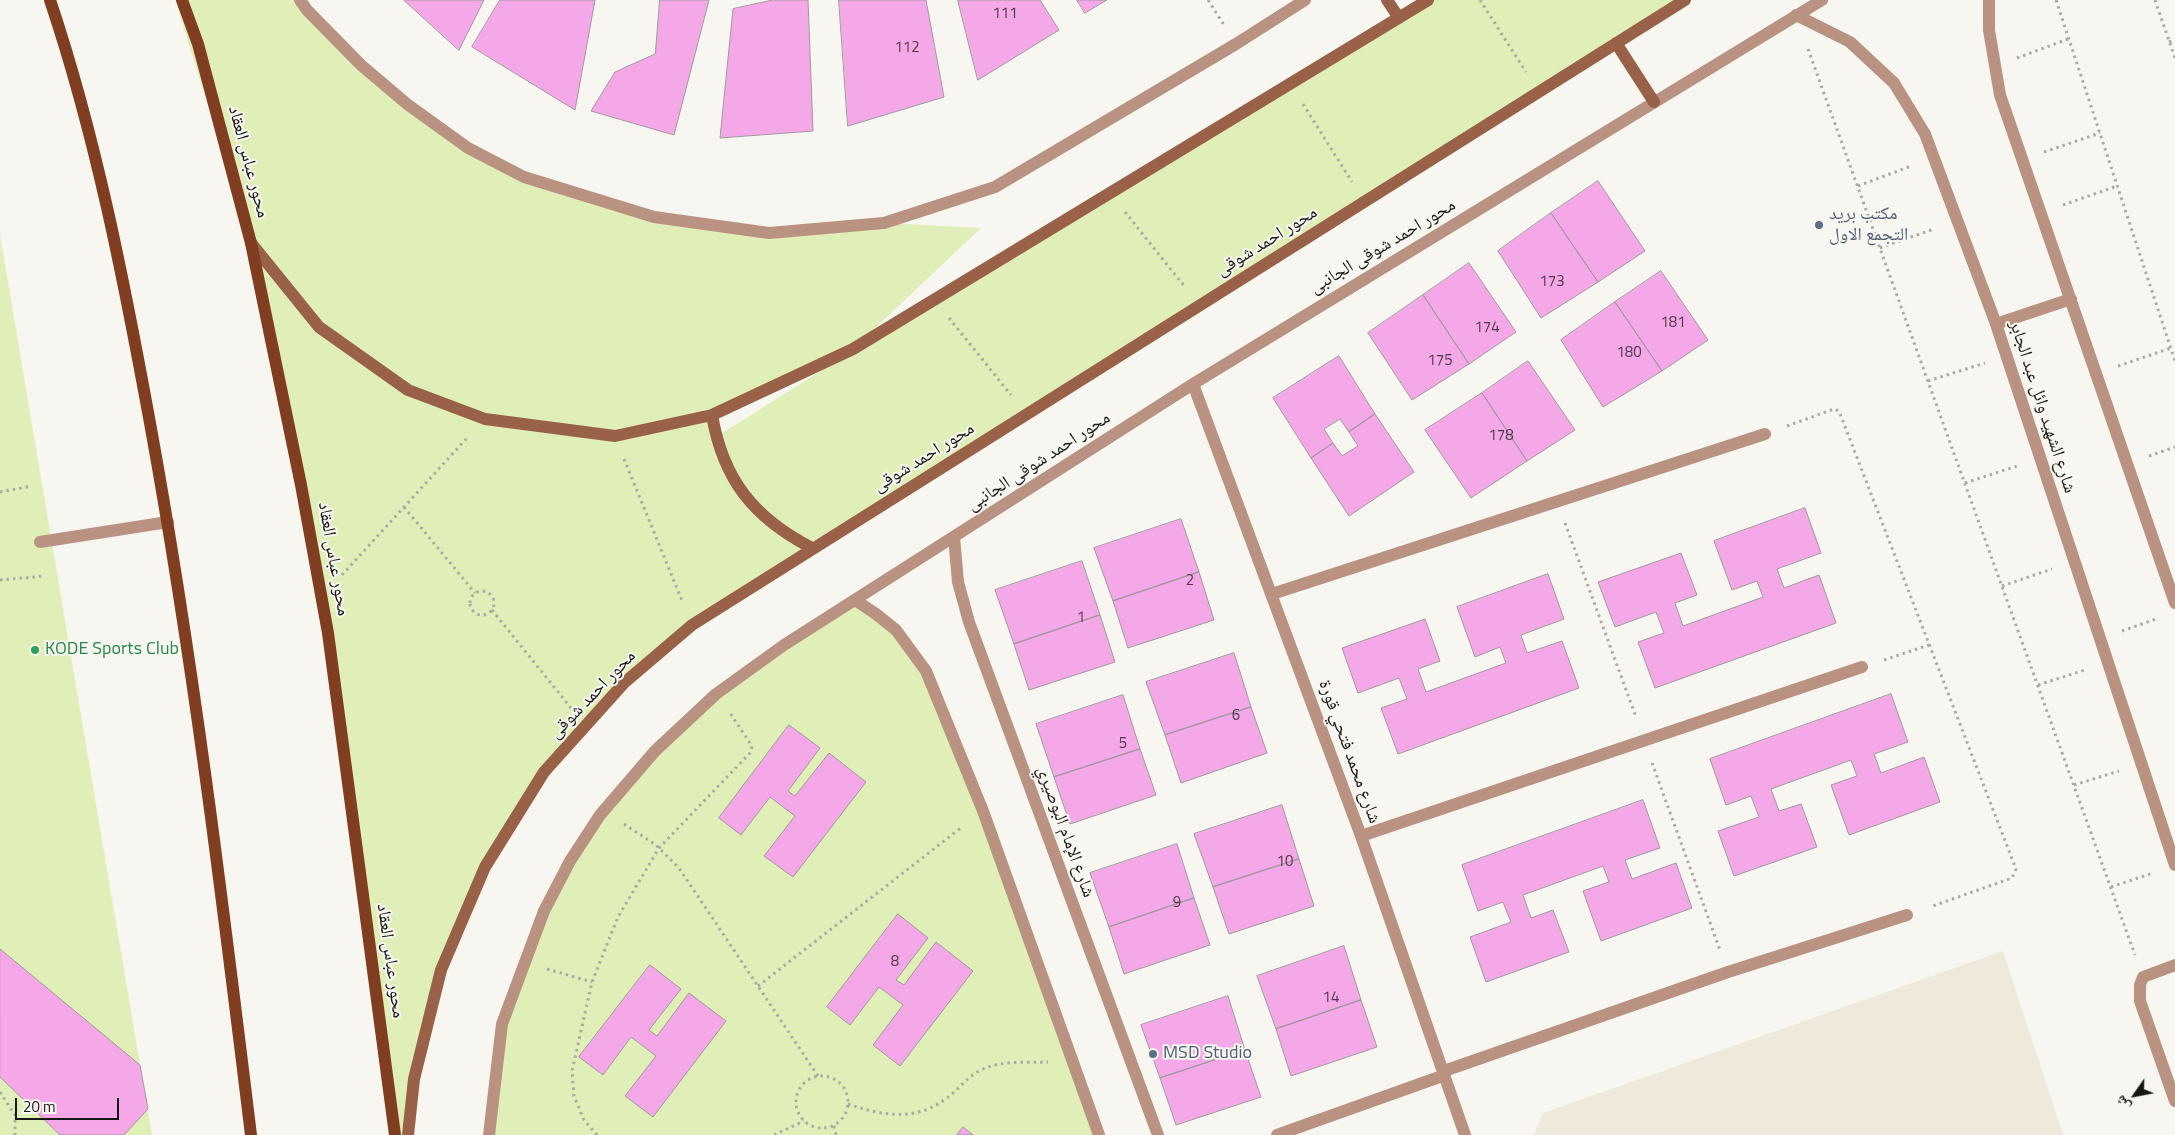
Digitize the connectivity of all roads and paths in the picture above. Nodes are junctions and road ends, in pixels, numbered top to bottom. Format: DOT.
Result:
graph roads {
  1 [pos="50,0"];
  2 [pos="182,0"];
  3 [pos="300,0"];
  4 [pos="1305,0"];
  5 [pos="1387,0"];
  6 [pos="1428,0"];
  7 [pos="1480,0"];
  8 [pos="1684,0"];
  9 [pos="1822,0"];
  10 [pos="1989,0"];
  11 [pos="2056,0"];
  12 [pos="2155,0"];
  13 [pos="1796,15"];
  14 [pos="1399,18"];
  15 [pos="2068,38"];
  16 [pos="2175,40"];
  17 [pos="2170,42"];
  18 [pos="1616,43"];
  19 [pos="2175,58"];
  20 [pos="1996,66"];
  21 [pos="1291,84"];
  22 [pos="1539,92"];
  23 [pos="1654,102"];
  24 [pos="2100,133"];
  25 [pos="1934,158"];
  26 [pos="2022,159"];
  27 [pos="1858,186"];
  28 [pos="2117,186"];
  29 [pos="1110,194"];
  30 [pos="1365,201"];
  31 [pos="2041,213"];
  32 [pos="1958,221"];
  33 [pos="251,243"];
  34 [pos="1880,248"];
  35 [pos="2071,299"];
  36 [pos="935,300"];
  37 [pos="1200,305"];
  38 [pos="1996,324"];
  39 [pos="2171,348"];
  40 [pos="2007,356"];
  41 [pos="2175,361"];
  42 [pos="2096,374"];
  43 [pos="1928,381"];
  44 [pos="1193,384"];
  45 [pos="1026,414"];
  46 [pos="712,415"];
  47 [pos="484,418"];
  48 [pos="1765,434"];
  49 [pos="615,436"];
  50 [pos="2041,458"];
  51 [pos="1965,484"];
  52 [pos="32,486"];
  53 [pos="0,492"];
  54 [pos="404,507"];
  55 [pos="168,522"];
  56 [pos="954,537"];
  57 [pos="40,542"];
  58 [pos="812,548"];
  59 [pos="2075,561"];
  60 [pos="45,576"];
  61 [pos="0,580"];
  62 [pos="2002,586"];
  63 [pos="476,592"];
  64 [pos="1272,594"];
  65 [pos="322,597"];
  66 [pos="855,600"];
  67 [pos="2175,603"];
  68 [pos="492,610"];
  69 [pos="2166,615"];
  70 [pos="692,625"];
  71 [pos="2100,638"];
  72 [pos="1929,645"];
  73 [pos="2108,662"];
  74 [pos="1862,667"];
  75 [pos="2038,685"];
  76 [pos="716,694"];
  77 [pos="585,726"];
  78 [pos="2142,763"];
  79 [pos="2074,785"];
  80 [pos="983,811"];
  81 [pos="600,816"];
  82 [pos="1361,836"];
  83 [pos="659,848"];
  84 [pos="2175,865"];
  85 [pos="2157,872"];
  86 [pos="2111,887"];
  87 [pos="1907,915"];
  88 [pos="524,962"];
  89 [pos="2175,965"];
  90 [pos="2143,977"];
  91 [pos="592,982"];
  92 [pos="758,986"];
  93 [pos="1073,1061"];
  94 [pos="1444,1073"];
  95 [pos="818,1076"];
  96 [pos="0,1092"];
  97 [pos="2175,1100"];
  98 [pos="848,1104"];
  99 [pos="804,1121"];
  100 [pos="834,1126"];
  101 [pos="15,1135"];
  102 [pos="251,1135"];
  103 [pos="395,1135"];
  104 [pos="408,1135"];
  105 [pos="489,1135"];
  106 [pos="597,1135"];
  107 [pos="774,1135"];
  108 [pos="836,1135"];
  109 [pos="1099,1135"];
  110 [pos="1158,1135"];
  111 [pos="1277,1135"];
  112 [pos="1465,1135"];
  1 -- 55 [label="main road"];
  2 -- 33 [label="main road, محور عباس العقاد"];
  3 -- 4 [label="street"];
  5 -- 14 [label="main road"];
  6 -- 14 [label="main road"];
  7 -- 22 [label="path"];
  8 -- 18 [label="main road, محور احمد شوقى"];
  9 -- 13 [label="street, محور احمد شوقى الجانبى"];
  10 -- 20 [label="street"];
  11 -- 15 [label="path"];
  12 -- 17 [label="path"];
  13 -- 23 [label="street, محور احمد شوقى الجانبى"];
  13 -- 25 [label="street, شارع الشهيد وائل عبد الجابر"];
  13 -- 27 [label="path"];
  14 -- 21 [label="main road"];
  15 -- 20 [label="path"];
  15 -- 24 [label="path"];
  16 -- 17 [label="path"];
  17 -- 19 [label="path"];
  18 -- 22 [label="main road, محور احمد شوقى"];
  18 -- 23 [label="main road"];
  20 -- 26 [label="street"];
  21 -- 29 [label="main road"];
  21 -- 30 [label="path"];
  22 -- 30 [label="main road, محور احمد شوقى"];
  23 -- 44 [label="street, محور احمد شوقى الجانبى"];
  24 -- 26 [label="path"];
  24 -- 28 [label="path"];
  25 -- 27 [label="path"];
  25 -- 32 [label="street, شارع الشهيد وائل عبد الجابر"];
  26 -- 31 [label="street"];
  27 -- 34 [label="path"];
  28 -- 31 [label="path"];
  28 -- 39 [label="path"];
  29 -- 36 [label="main road"];
  29 -- 37 [label="path"];
  30 -- 37 [label="main road, محور احمد شوقى"];
  31 -- 35 [label="street"];
  32 -- 34 [label="path"];
  32 -- 38 [label="street, شارع الشهيد وائل عبد الجابر"];
  33 -- 47 [label="main road"];
  33 -- 65 [label="main road, محور عباس العقاد"];
  34 -- 43 [label="path"];
  35 -- 38 [label="street"];
  35 -- 42 [label="street"];
  36 -- 45 [label="path"];
  36 -- 46 [label="main road"];
  37 -- 45 [label="main road, محور احمد شوقى"];
  38 -- 40 [label="street, شارع الشهيد وائل عبد الجابر"];
  39 -- 41 [label="path"];
  39 -- 42 [label="path"];
  40 -- 43 [label="path"];
  40 -- 50 [label="street, شارع الشهيد وائل عبد الجابر"];
  42 -- 67 [label="street"];
  43 -- 51 [label="path"];
  44 -- 56 [label="street, محور احمد شوقى الجانبى"];
  44 -- 64 [label="street, شارع محمد فتحي قورة"];
  45 -- 58 [label="main road, محور احمد شوقى"];
  46 -- 49 [label="main road"];
  46 -- 58 [label="main road"];
  47 -- 49 [label="main road"];
  47 -- 54 [label="path"];
  48 -- 64 [label="street"];
  48 -- 72 [label="path"];
  49 -- 70 [label="path"];
  50 -- 51 [label="path"];
  50 -- 59 [label="street, شارع الشهيد وائل عبد الجابر"];
  51 -- 62 [label="path"];
  52 -- 53 [label="path"];
  54 -- 63 [label="path"];
  54 -- 65 [label="path"];
  55 -- 57 [label="street"];
  55 -- 102 [label="main road"];
  56 -- 66 [label="street, محور احمد شوقى الجانبى"];
  56 -- 110 [label="street, شارع الإمام البوصيري"];
  58 -- 70 [label="main road, محور احمد شوقى"];
  59 -- 62 [label="path"];
  59 -- 71 [label="street, شارع الشهيد وائل عبد الجابر"];
  60 -- 61 [label="path"];
  62 -- 75 [label="path"];
  63 -- 68 [label="path"];
  63 -- 68 [label="path"];
  64 -- 82 [label="street, شارع محمد فتحي قورة"];
  65 -- 103 [label="main road, محور عباس العقاد"];
  66 -- 76 [label="street, محور احمد شوقى الجانبى"];
  66 -- 80 [label="street"];
  68 -- 77 [label="path"];
  69 -- 71 [label="path"];
  70 -- 77 [label="main road, محور احمد شوقى"];
  71 -- 73 [label="street, شارع الشهيد وائل عبد الجابر"];
  72 -- 74 [label="path"];
  72 -- 87 [label="path"];
  73 -- 75 [label="path"];
  73 -- 78 [label="street, شارع الشهيد وائل عبد الجابر"];
  74 -- 82 [label="street"];
  75 -- 79 [label="path"];
  76 -- 81 [label="street, محور احمد شوقى الجانبى"];
  76 -- 83 [label="path"];
  77 -- 104 [label="main road, محور احمد شوقى"];
  78 -- 79 [label="path"];
  78 -- 84 [label="street, شارع الشهيد وائل عبد الجابر"];
  79 -- 86 [label="path"];
  80 -- 92 [label="path"];
  80 -- 93 [label="street"];
  81 -- 83 [label="path"];
  81 -- 88 [label="street, محور احمد شوقى الجانبى"];
  82 -- 94 [label="street, شارع محمد فتحي قورة"];
  83 -- 91 [label="path"];
  83 -- 92 [label="path"];
  85 -- 86 [label="path"];
  86 -- 90 [label="path"];
  87 -- 94 [label="street"];
  88 -- 91 [label="path"];
  88 -- 105 [label="street, محور احمد شوقى الجانبى"];
  89 -- 90 [label="street"];
  90 -- 97 [label="street"];
  91 -- 106 [label="path"];
  92 -- 95 [label="path"];
  93 -- 98 [label="path"];
  93 -- 109 [label="street"];
  94 -- 111 [label="street"];
  94 -- 112 [label="street, شارع محمد فتحي قورة"];
  95 -- 98 [label="path"];
  95 -- 99 [label="path"];
  96 -- 101 [label="path"];
  98 -- 100 [label="path"];
  99 -- 100 [label="path"];
  99 -- 107 [label="path"];
  100 -- 108 [label="path"];
}
